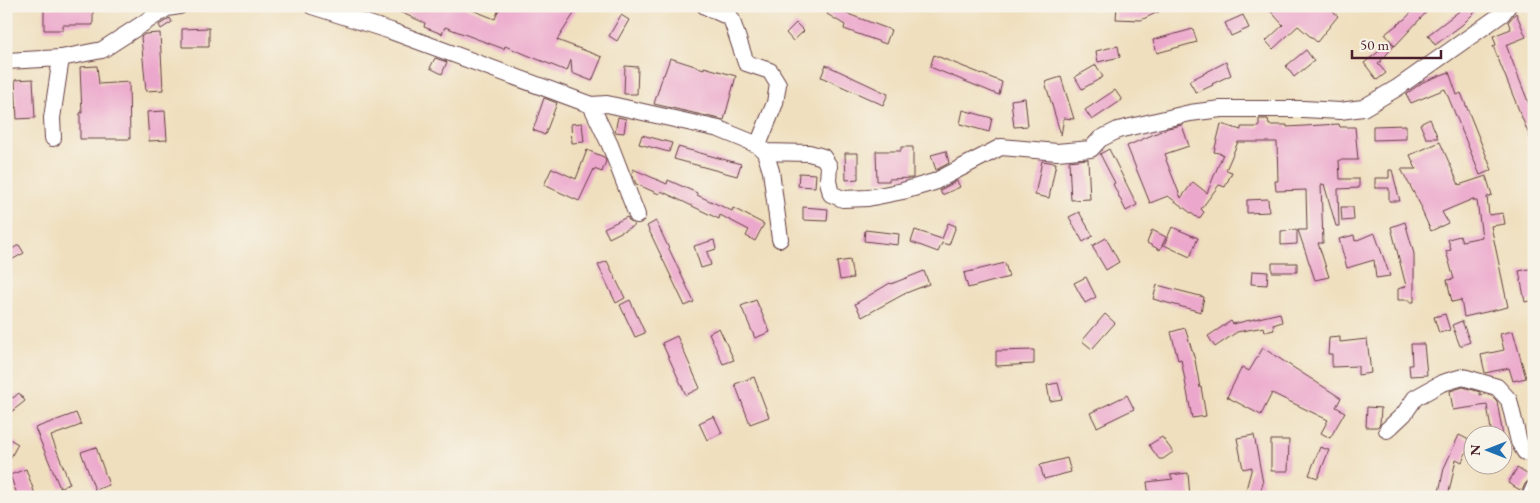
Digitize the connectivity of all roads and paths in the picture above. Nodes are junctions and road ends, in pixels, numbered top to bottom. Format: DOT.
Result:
graph roads {
  1 [pos="179,6"];
  2 [pos="312,6"];
  3 [pos="705,6"];
  4 [pos="1508,6"];
  5 [pos="61,58"];
  6 [pos="6,61"];
  7 [pos="591,105"];
  8 [pos="53,138"];
  9 [pos="762,148"];
  10 [pos="637,214"];
  11 [pos="780,239"];
  12 [pos="1387,430"];
  13 [pos="1534,455"];
  14 [pos="1534,488"];
  15 [pos="1530,497"];
  1 -- 5 [label="street"];
  2 -- 7 [label="street"];
  3 -- 9 [label="street"];
  4 -- 9 [label="street"];
  5 -- 6 [label="street"];
  5 -- 8 [label="street"];
  7 -- 9 [label="street"];
  7 -- 10 [label="street"];
  9 -- 11 [label="street"];
  12 -- 13 [label="street"];
  14 -- 15 [label="street"];
}
